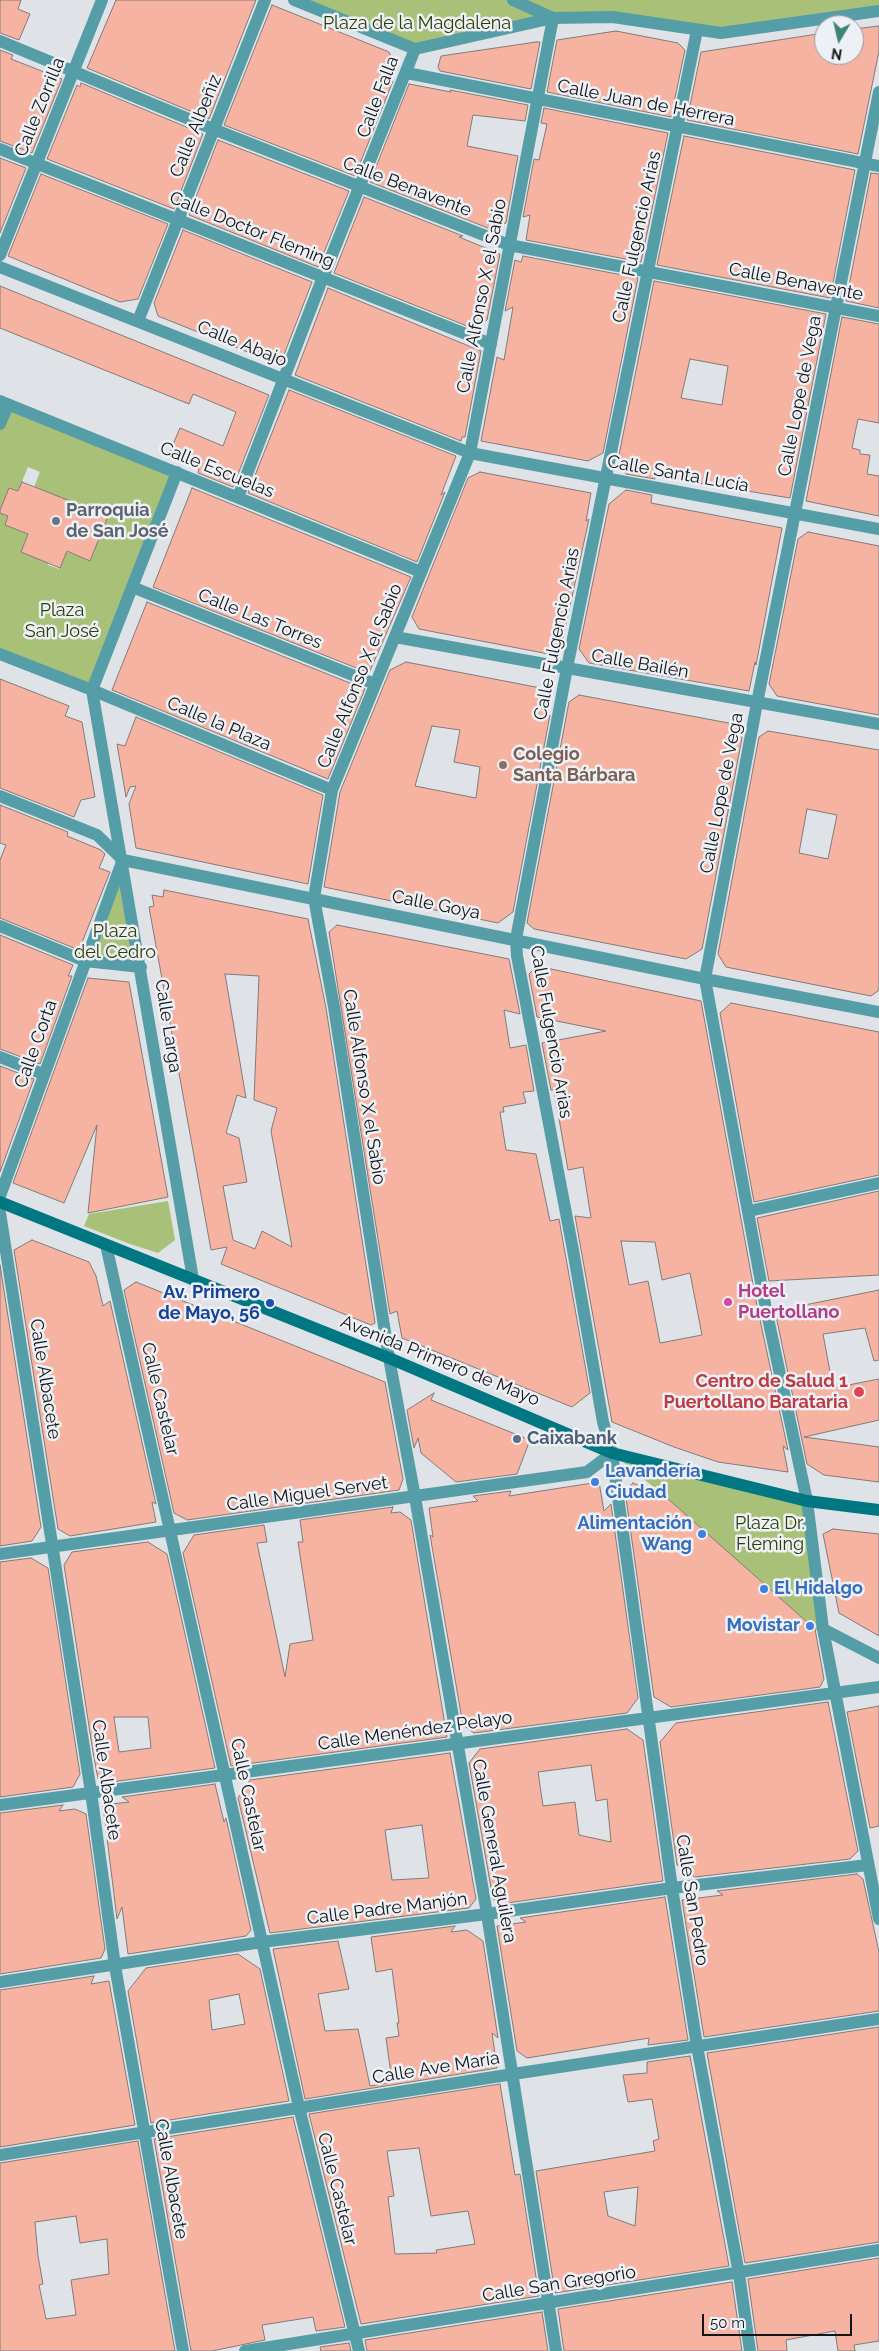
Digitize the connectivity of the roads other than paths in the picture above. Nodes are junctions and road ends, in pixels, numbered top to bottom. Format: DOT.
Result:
graph roads {
  1 [pos="102,0"];
  2 [pos="265,0"];
  3 [pos="294,0"];
  4 [pos="513,0"];
  5 [pos="879,11"];
  6 [pos="553,18"];
  7 [pos="697,30"];
  8 [pos="0,41"];
  9 [pos="415,49"];
  10 [pos="73,71"];
  11 [pos="407,73"];
  12 [pos="879,92"];
  13 [pos="538,99"];
  14 [pos="677,127"];
  15 [pos="213,129"];
  16 [pos="0,149"];
  17 [pos="35,163"];
  18 [pos="864,164"];
  19 [pos="879,166"];
  20 [pos="360,188"];
  21 [pos="178,220"];
  22 [pos="509,245"];
  23 [pos="0,256"];
  24 [pos="0,266"];
  25 [pos="648,272"];
  26 [pos="323,277"];
  27 [pos="835,308"];
  28 [pos="879,316"];
  29 [pos="138,321"];
  30 [pos="491,344"];
  31 [pos="285,380"];
  32 [pos="4,403"];
  33 [pos="0,424"];
  34 [pos="470,453"];
  35 [pos="176,472"];
  36 [pos="606,478"];
  37 [pos="238,497"];
  38 [pos="796,513"];
  39 [pos="879,529"];
  40 [pos="422,572"];
  41 [pos="132,587"];
  42 [pos="395,637"];
  43 [pos="0,654"];
  44 [pos="567,668"];
  45 [pos="375,684"];
  46 [pos="92,690"];
  47 [pos="757,703"];
  48 [pos="879,724"];
  49 [pos="332,790"];
  50 [pos="0,796"];
  51 [pos="122,860"];
  52 [pos="314,898"];
  53 [pos="0,926"];
  54 [pos="516,939"];
  55 [pos="85,961"];
  56 [pos="141,967"];
  57 [pos="705,979"];
  58 [pos="879,1012"];
  59 [pos="0,1057"];
  60 [pos="43,1074"];
  61 [pos="879,1183"];
  62 [pos="0,1196"];
  63 [pos="0,1202"];
  64 [pos="749,1211"];
  65 [pos="0,1213"];
  66 [pos="2,1231"];
  67 [pos="106,1245"];
  68 [pos="193,1279"];
  69 [pos="389,1358"];
  70 [pos="612,1453"];
  71 [pos="415,1497"];
  72 [pos="807,1501"];
  73 [pos="879,1510"];
  74 [pos="171,1531"];
  75 [pos="53,1546"];
  76 [pos="0,1554"];
  77 [pos="823,1629"];
  78 [pos="879,1658"];
  79 [pos="879,1687"];
  80 [pos="835,1694"];
  81 [pos="648,1717"];
  82 [pos="457,1742"];
  83 [pos="226,1774"];
  84 [pos="91,1792"];
  85 [pos="0,1805"];
  86 [pos="868,1865"];
  87 [pos="672,1888"];
  88 [pos="487,1914"];
  89 [pos="879,1919"];
  90 [pos="262,1942"];
  91 [pos="115,1966"];
  92 [pos="0,1982"];
  93 [pos="879,2019"];
  94 [pos="697,2046"];
  95 [pos="513,2074"];
  96 [pos="299,2107"];
  97 [pos="145,2132"];
  98 [pos="0,2156"];
  99 [pos="879,2250"];
  100 [pos="739,2274"];
  101 [pos="549,2303"];
  102 [pos="354,2332"];
  103 [pos="183,2351"];
  104 [pos="245,2351"];
  105 [pos="359,2351"];
  106 [pos="556,2351"];
  107 [pos="750,2351"];
  1 -- 10 [label="street, Calle Zorrilla"];
  2 -- 15 [label="street, Calle Albeñiz"];
  3 -- 9 [label="street"];
  4 -- 6 [label="street"];
  5 -- 7 [label="street"];
  6 -- 7 [label="street"];
  6 -- 9 [label="street"];
  6 -- 13 [label="street, Calle Alfonso X el Sabio"];
  7 -- 14 [label="street, Calle Fulgencio Arias"];
  8 -- 10 [label="street, Calle Benavente"];
  9 -- 11 [label="street, Calle Falla"];
  10 -- 15 [label="street, Calle Benavente"];
  10 -- 17 [label="street, Calle Zorrilla"];
  11 -- 13 [label="street, Calle Juan de Herrera"];
  11 -- 20 [label="street, Calle Falla"];
  12 -- 18 [label="street, Calle Lope de Vega"];
  13 -- 14 [label="street, Calle Juan de Herrera"];
  13 -- 22 [label="street, Calle Alfonso X el Sabio"];
  14 -- 18 [label="street, Calle Juan de Herrera"];
  14 -- 25 [label="street, Calle Fulgencio Arias"];
  15 -- 20 [label="street, Calle Benavente"];
  15 -- 21 [label="street, Calle Albeñiz"];
  16 -- 17 [label="street, Calle Doctor Fleming"];
  17 -- 21 [label="street, Calle Doctor Fleming"];
  17 -- 23 [label="street, Calle Zorrilla"];
  18 -- 19 [label="street, Calle Juan de Herrera"];
  18 -- 27 [label="street, Calle Lope de Vega"];
  20 -- 22 [label="street, Calle Benavente"];
  20 -- 26 [label="street, Calle Falla"];
  21 -- 26 [label="street, Calle Doctor Fleming"];
  21 -- 29 [label="street, Calle Albeñiz"];
  22 -- 25 [label="street, Calle Benavente"];
  22 -- 30 [label="street, Calle Alfonso X el Sabio"];
  24 -- 29 [label="street, Calle Abajo"];
  25 -- 27 [label="street, Calle Benavente"];
  25 -- 36 [label="street, Calle Fulgencio Arias"];
  26 -- 30 [label="street, Calle Doctor Fleming"];
  26 -- 31 [label="street, Calle Falla"];
  27 -- 28 [label="street, Calle Benavente"];
  27 -- 38 [label="street, Calle Lope de Vega"];
  29 -- 31 [label="street, Calle Abajo"];
  30 -- 34 [label="street, Calle Alfonso X el Sabio"];
  31 -- 34 [label="street, Calle Abajo"];
  31 -- 37 [label="street, Calle Falla"];
  32 -- 33 [label="street"];
  32 -- 35 [label="street, Calle Escuelas"];
  34 -- 36 [label="street, Calle Santa Lucía"];
  34 -- 40 [label="street, Calle Alfonso X el Sabio"];
  35 -- 37 [label="street, Calle Escuelas"];
  35 -- 41 [label="street"];
  36 -- 38 [label="street, Calle Santa Lucía"];
  36 -- 44 [label="street, Calle Fulgencio Arias"];
  37 -- 40 [label="street, Calle Escuelas"];
  38 -- 39 [label="street, Calle Santa Lucía"];
  38 -- 47 [label="street, Calle Lope de Vega"];
  40 -- 42 [label="street, Calle Alfonso X el Sabio"];
  41 -- 45 [label="street, Calle Las Torres"];
  41 -- 46 [label="street"];
  42 -- 44 [label="street, Calle Bailén"];
  42 -- 45 [label="street, Calle Alfonso X el Sabio"];
  43 -- 46 [label="street"];
  44 -- 47 [label="street, Calle Bailén"];
  44 -- 54 [label="street, Calle Fulgencio Arias"];
  45 -- 49 [label="street, Calle Alfonso X el Sabio"];
  46 -- 49 [label="street, Calle la Plaza"];
  46 -- 51 [label="street, Calle Larga"];
  47 -- 48 [label="street, Calle Bailén"];
  47 -- 57 [label="street, Calle Lope de Vega"];
  49 -- 52 [label="street, Calle Alfonso X el Sabio"];
  50 -- 51 [label="street"];
  51 -- 52 [label="street, Calle Goya"];
  51 -- 55 [label="street"];
  51 -- 56 [label="street, Calle Larga"];
  52 -- 54 [label="street, Calle Goya"];
  52 -- 69 [label="street, Calle Alfonso X el Sabio"];
  53 -- 55 [label="street"];
  54 -- 57 [label="street, Calle Goya"];
  54 -- 70 [label="street, Calle Fulgencio Arias"];
  55 -- 56 [label="street"];
  55 -- 60 [label="street, Calle Corta"];
  56 -- 68 [label="street, Calle Larga"];
  57 -- 58 [label="street, Calle Goya"];
  57 -- 64 [label="street, Calle Lope de Vega"];
  59 -- 60 [label="street"];
  60 -- 62 [label="street, Calle Corta"];
  61 -- 64 [label="street"];
  63 -- 67 [label="street, Avenida Primero de Mayo"];
  64 -- 72 [label="street, Calle Lope de Vega"];
  65 -- 66 [label="street, Calle Albacete"];
  66 -- 75 [label="street, Calle Albacete"];
  67 -- 68 [label="street, Avenida Primero de Mayo"];
  67 -- 74 [label="street, Calle Castelar"];
  68 -- 69 [label="street, Avenida Primero de Mayo"];
  69 -- 70 [label="street, Avenida Primero de Mayo"];
  69 -- 71 [label="street, Calle General Aguilera"];
  70 -- 71 [label="street, Calle Miguel Servet"];
  70 -- 72 [label="street, Avenida Primero de Mayo"];
  70 -- 81 [label="street, Calle San Pedro"];
  71 -- 74 [label="street, Calle Miguel Servet"];
  71 -- 82 [label="street, Calle General Aguilera"];
  72 -- 73 [label="street, Avenida Primero de Mayo"];
  72 -- 77 [label="street"];
  74 -- 75 [label="street, Calle Miguel Servet"];
  74 -- 83 [label="street, Calle Castelar"];
  75 -- 76 [label="street, Calle Miguel Servet"];
  75 -- 84 [label="street, Calle Albacete"];
  77 -- 78 [label="street"];
  77 -- 80 [label="street"];
  79 -- 80 [label="street, Calle Menéndez Pelayo"];
  80 -- 81 [label="street, Calle Menéndez Pelayo"];
  80 -- 86 [label="street"];
  81 -- 82 [label="street, Calle Menéndez Pelayo"];
  81 -- 87 [label="street, Calle San Pedro"];
  82 -- 83 [label="street, Calle Menéndez Pelayo"];
  82 -- 88 [label="street, Calle General Aguilera"];
  83 -- 84 [label="street, Calle Menéndez Pelayo"];
  83 -- 90 [label="street, Calle Castelar"];
  84 -- 85 [label="street, Calle Menéndez Pelayo"];
  84 -- 91 [label="street, Calle Albacete"];
  86 -- 87 [label="street, Calle Padre Manjón"];
  86 -- 89 [label="street"];
  87 -- 88 [label="street, Calle Padre Manjón"];
  87 -- 94 [label="street, Calle San Pedro"];
  88 -- 90 [label="street, Calle Padre Manjón"];
  88 -- 95 [label="street, Calle General Aguilera"];
  90 -- 91 [label="street, Calle Padre Manjón"];
  90 -- 96 [label="street, Calle Castelar"];
  91 -- 92 [label="street, Calle Padre Manjón"];
  91 -- 97 [label="street, Calle Albacete"];
  93 -- 94 [label="street, Calle Ave María"];
  94 -- 95 [label="street, Calle Ave María"];
  94 -- 100 [label="street, Calle San Pedro"];
  95 -- 96 [label="street, Calle Ave María"];
  95 -- 101 [label="street, Calle General Aguilera"];
  96 -- 97 [label="street, Calle Ave María"];
  96 -- 102 [label="street, Calle Castelar"];
  97 -- 98 [label="street, Calle Ave María"];
  97 -- 103 [label="street, Calle Albacete"];
  99 -- 100 [label="street, Calle San Gregorio"];
  100 -- 101 [label="street, Calle San Gregorio"];
  100 -- 107 [label="street, Calle San Pedro"];
  101 -- 102 [label="street, Calle San Gregorio"];
  101 -- 106 [label="street, Calle General Aguilera"];
  102 -- 104 [label="street, Calle San Gregorio"];
  102 -- 105 [label="street, Calle Castelar"];
}
